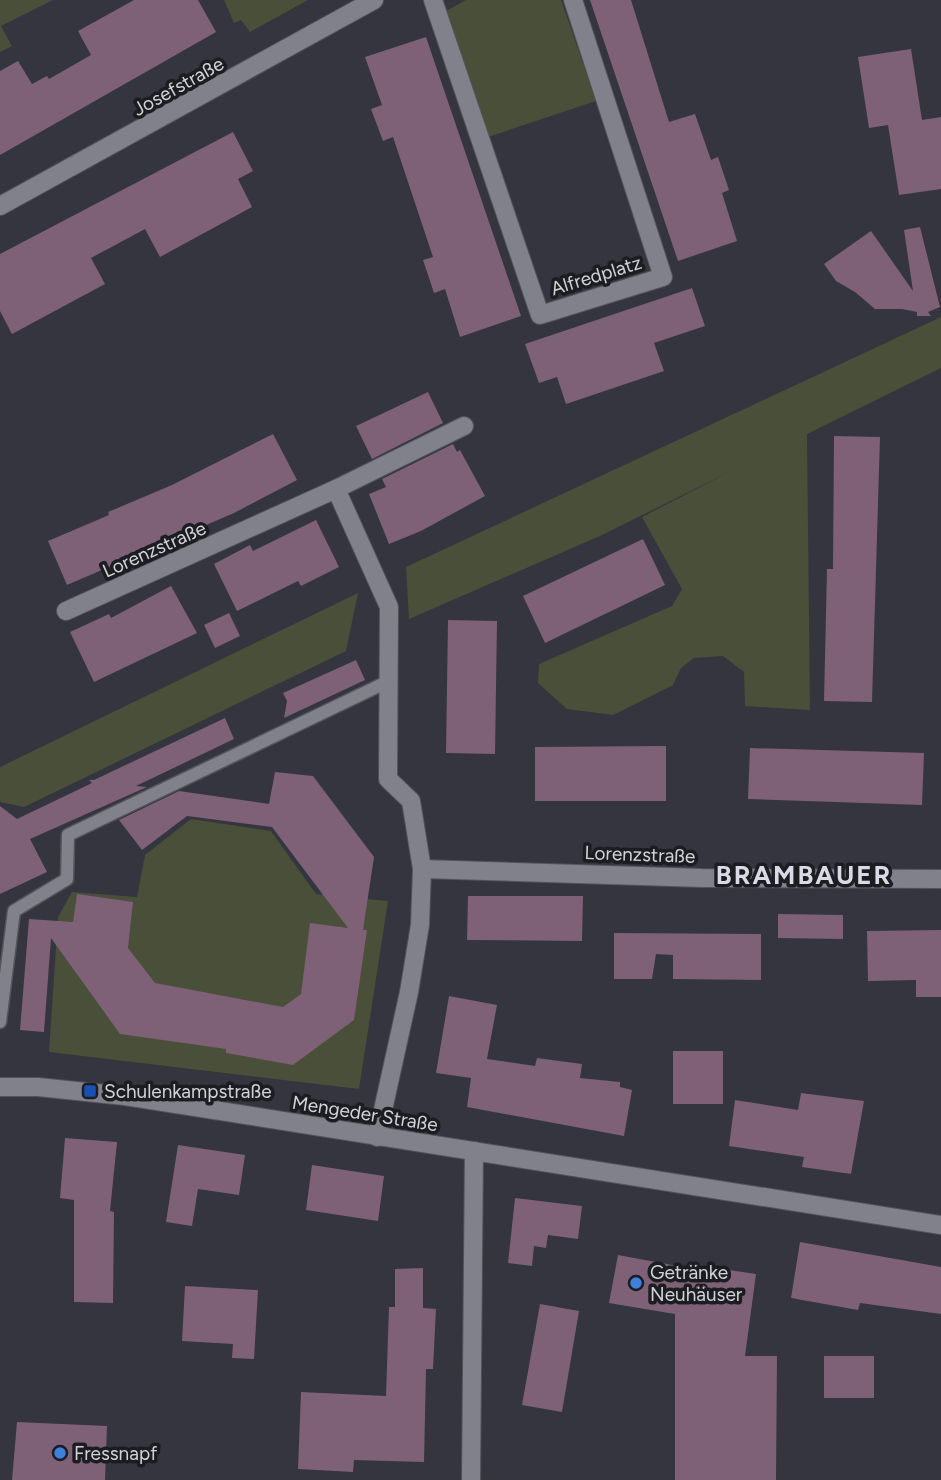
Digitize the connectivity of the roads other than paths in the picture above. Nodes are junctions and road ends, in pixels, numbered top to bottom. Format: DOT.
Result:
graph roads {
  1 [pos="374,0"];
  2 [pos="433,0"];
  3 [pos="573,0"];
  4 [pos="0,206"];
  5 [pos="464,426"];
  6 [pos="336,489"];
  7 [pos="66,611"];
  8 [pos="389,681"];
  9 [pos="422,869"];
  10 [pos="941,879"];
  11 [pos="0,1022"];
  12 [pos="0,1087"];
  13 [pos="377,1137"];
  14 [pos="474,1152"];
  15 [pos="941,1225"];
  16 [pos="471,1480"];
  1 -- 4 [label="street, Josefstraße"];
  2 -- 3 [label="street, Alfredplatz"];
  5 -- 6 [label="street, Lorenzstraße"];
  6 -- 7 [label="street, Lorenzstraße"];
  6 -- 8 [label="street"];
  8 -- 9 [label="street"];
  8 -- 11 [label="lane"];
  9 -- 10 [label="street, Lorenzstraße"];
  9 -- 13 [label="street"];
  12 -- 13 [label="street, Mengeder Straße"];
  13 -- 14 [label="street, Mengeder Straße"];
  14 -- 15 [label="street, Mengeder Straße"];
  14 -- 16 [label="street"];
}
